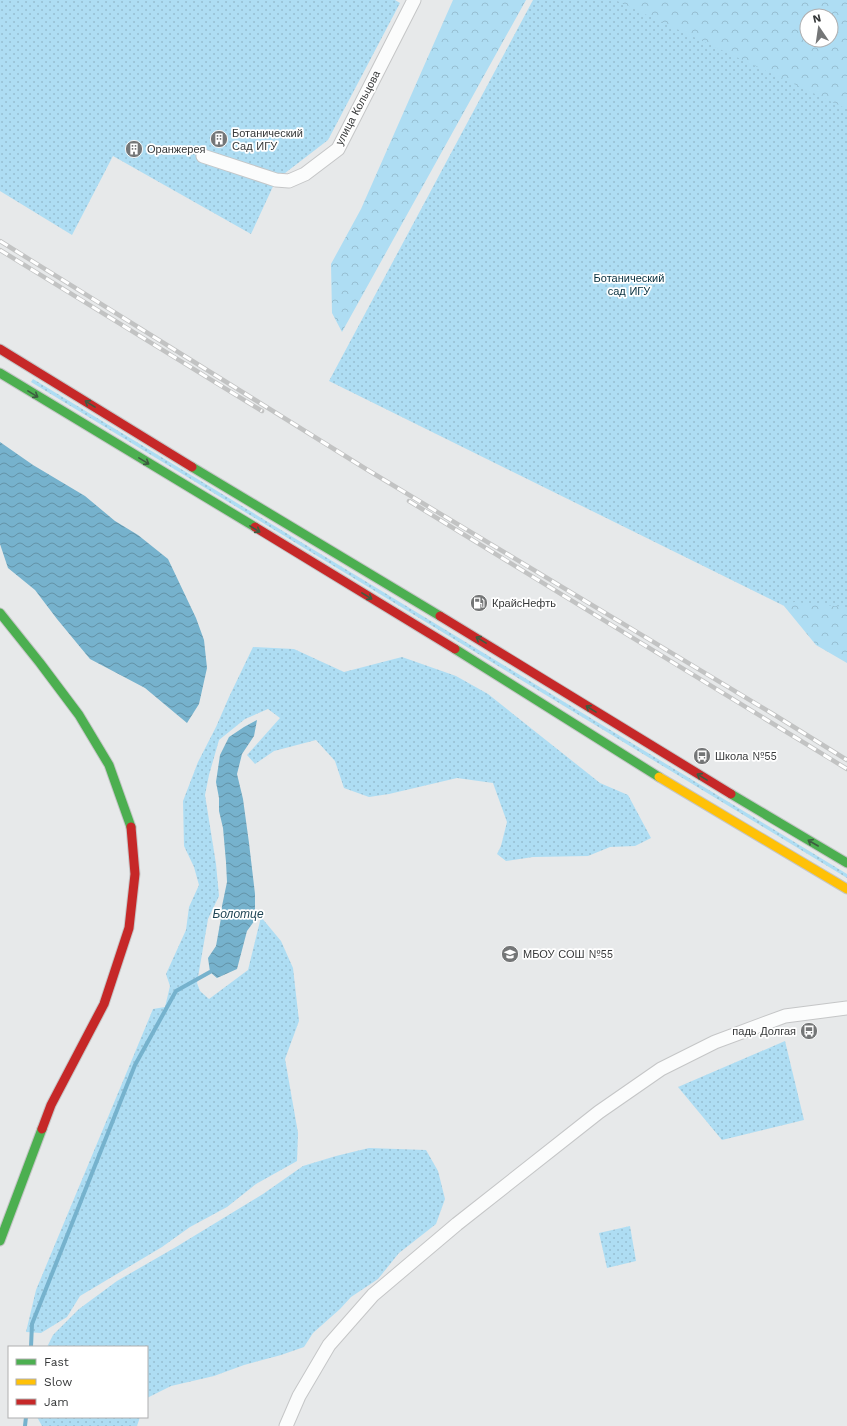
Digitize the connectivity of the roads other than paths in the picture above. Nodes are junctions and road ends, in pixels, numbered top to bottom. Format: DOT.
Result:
graph roads {
  1 [pos="414,0"];
  2 [pos="203,156"];
  3 [pos="0,349"];
  4 [pos="0,373"];
  5 [pos="0,613"];
  6 [pos="847,863"];
  7 [pos="847,889"];
  8 [pos="847,1008"];
  9 [pos="0,1241"];
  10 [pos="286,1426"];
  1 -- 2 [label="street, улица Кольцова"];
  6 -- 3 [label="main road, one-way"];
  4 -- 7 [label="main road, one-way"];
  5 -- 9 [label="main road"];
  8 -- 10 [label="street"];
}
